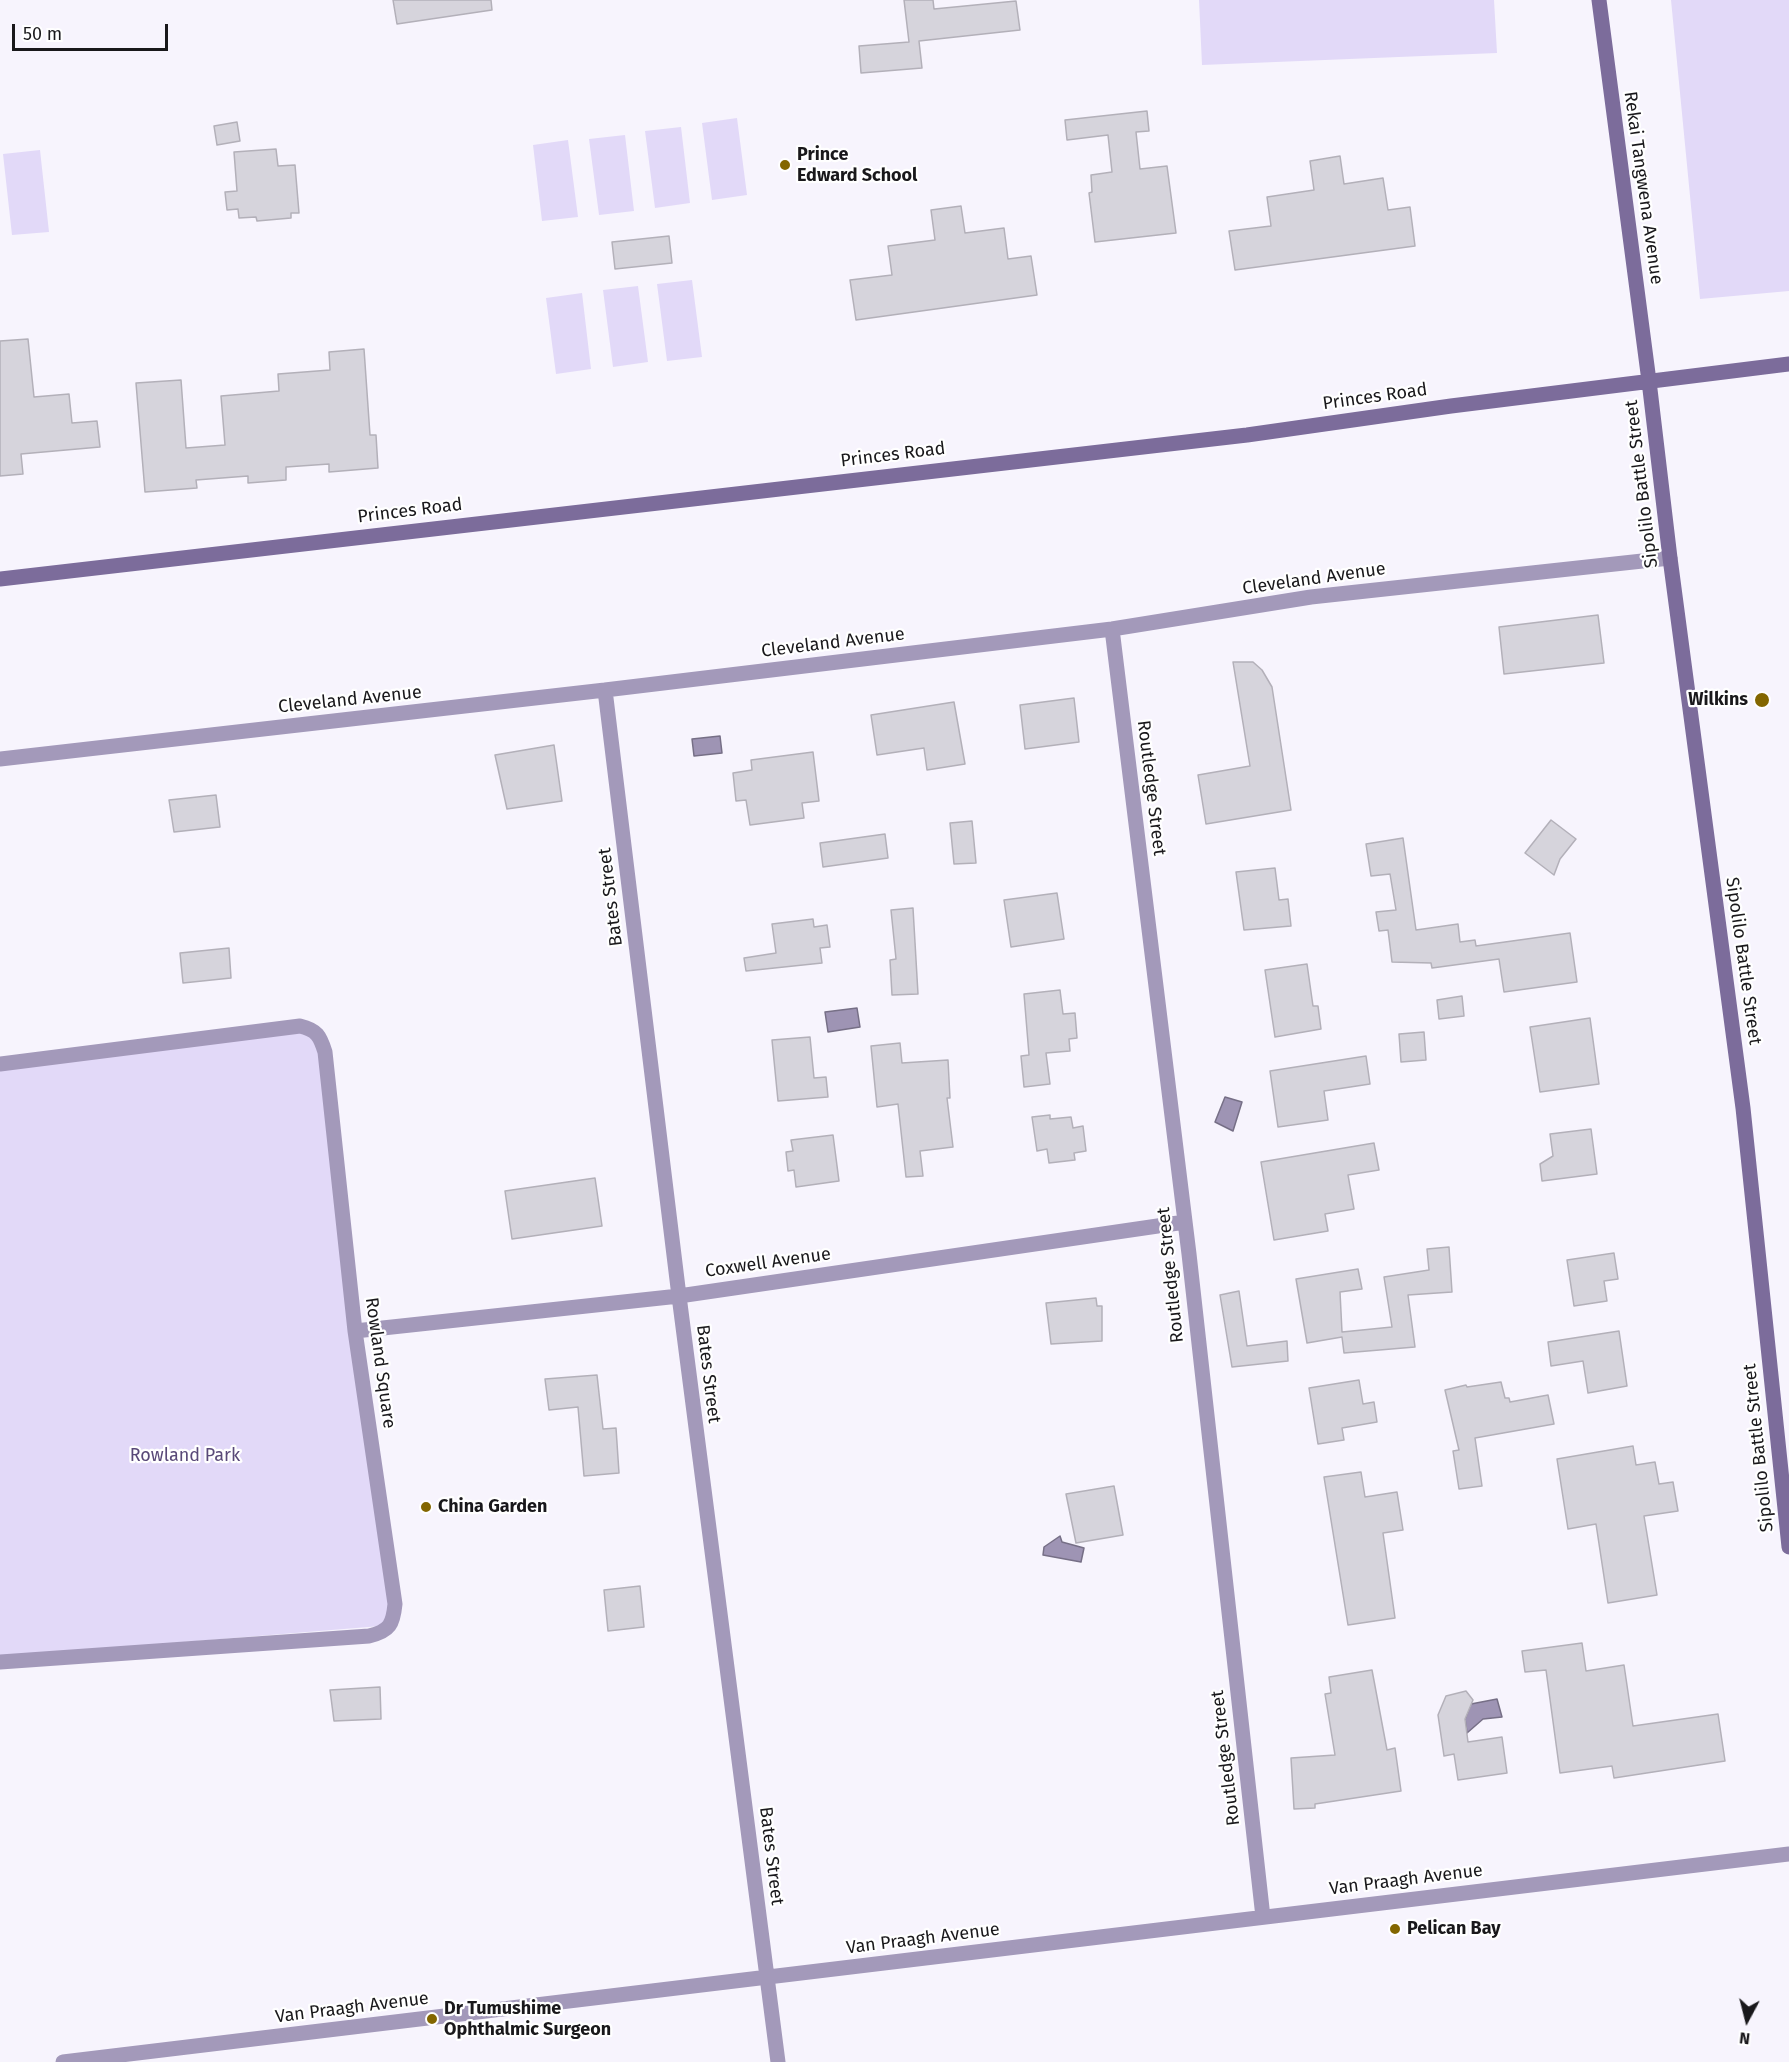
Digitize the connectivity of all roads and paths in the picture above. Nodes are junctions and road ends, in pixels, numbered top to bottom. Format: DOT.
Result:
graph roads {
  1 [pos="1599,0"];
  2 [pos="1789,364"];
  3 [pos="1649,381"];
  4 [pos="1670,558"];
  5 [pos="0,579"];
  6 [pos="1112,629"];
  7 [pos="605,690"];
  8 [pos="0,759"];
  9 [pos="0,1064"];
  10 [pos="1185,1222"];
  11 [pos="679,1296"];
  12 [pos="355,1331"];
  13 [pos="1789,1547"];
  14 [pos="0,1662"];
  15 [pos="1789,1854"];
  16 [pos="1263,1917"];
  17 [pos="767,1977"];
  18 [pos="63,2062"];
  19 [pos="778,2062"];
  1 -- 3 [label="main road, Rekai Tangwena Avenue"];
  2 -- 3 [label="main road, Princes Road"];
  3 -- 4 [label="main road, Sipolilo Battle Street"];
  3 -- 5 [label="main road, Princes Road"];
  4 -- 6 [label="street, Cleveland Avenue"];
  4 -- 13 [label="main road, Sipolilo Battle Street"];
  6 -- 7 [label="street, Cleveland Avenue"];
  6 -- 10 [label="street, Routledge Street"];
  7 -- 8 [label="street, Cleveland Avenue"];
  7 -- 11 [label="street, Bates Street"];
  9 -- 12 [label="street, Rowland Square"];
  10 -- 11 [label="street, Coxwell Avenue"];
  10 -- 16 [label="street, Routledge Street"];
  11 -- 12 [label="street, Coxwell Avenue"];
  11 -- 17 [label="street, Bates Street"];
  12 -- 14 [label="street, Rowland Square"];
  15 -- 16 [label="street, Van Praagh Avenue"];
  16 -- 17 [label="street, Van Praagh Avenue"];
  17 -- 18 [label="street, Van Praagh Avenue"];
  17 -- 19 [label="street, Bates Street"];
}
